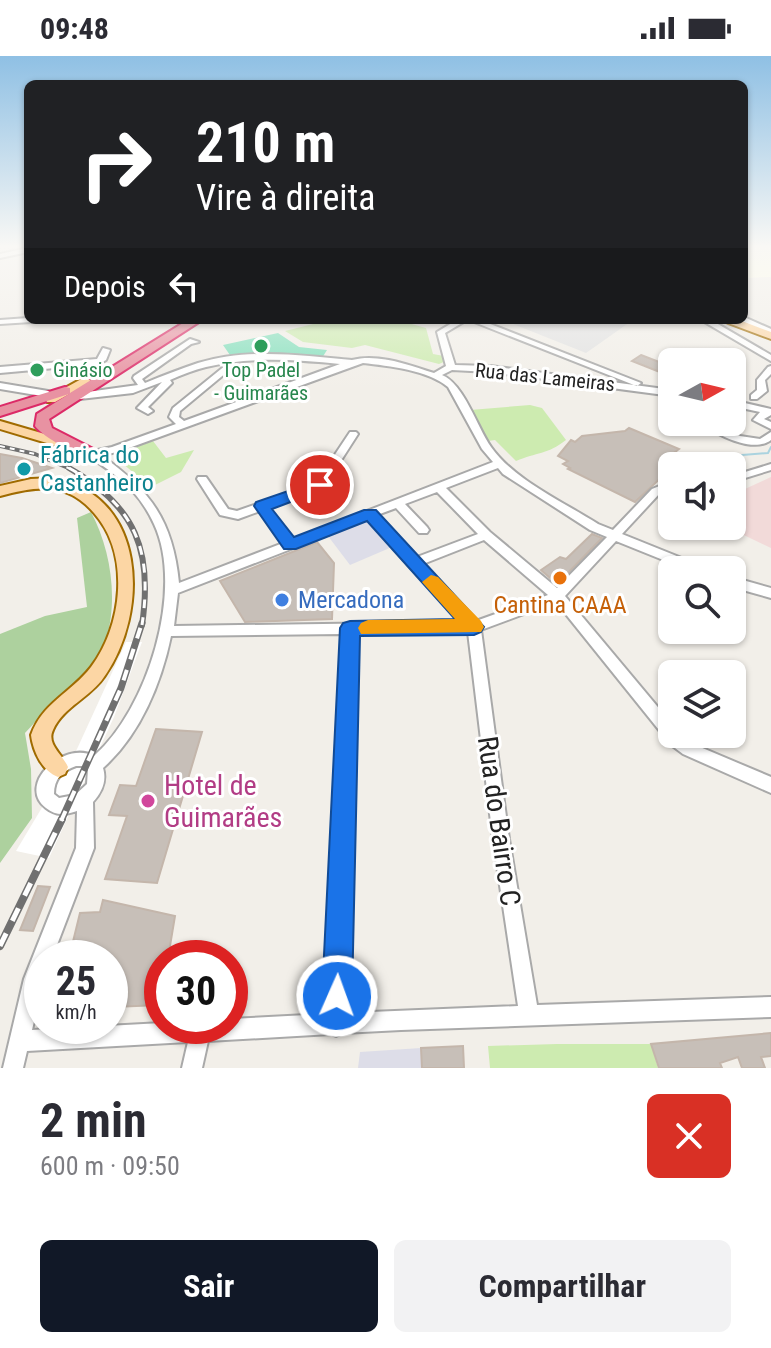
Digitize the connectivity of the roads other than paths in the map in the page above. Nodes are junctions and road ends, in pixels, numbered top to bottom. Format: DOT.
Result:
graph roads {
  1 [pos="24,320"];
  2 [pos="748,321"];
  3 [pos="0,322"];
  4 [pos="182,324"];
  5 [pos="189,324"];
  6 [pos="456,324"];
  7 [pos="483,324"];
  8 [pos="745,324"];
  9 [pos="719,325"];
  10 [pos="771,334"];
  11 [pos="195,342"];
  12 [pos="106,350"];
  13 [pos="238,358"];
  14 [pos="771,358"];
  15 [pos="217,361"];
  16 [pos="352,363"];
  17 [pos="229,367"];
  18 [pos="451,367"];
  19 [pos="771,369"];
  20 [pos="0,370"];
  21 [pos="436,375"];
  22 [pos="164,379"];
  23 [pos="91,382"];
  24 [pos="0,386"];
  25 [pos="143,386"];
  26 [pos="658,387"];
  27 [pos="655,391"];
  28 [pos="658,393"];
  29 [pos="48,394"];
  30 [pos="80,396"];
  31 [pos="754,397"];
  32 [pos="746,398"];
  33 [pos="746,404"];
  34 [pos="148,411"];
  35 [pos="769,411"];
  36 [pos="0,421"];
  37 [pos="182,425"];
  38 [pos="771,426"];
  39 [pos="353,434"];
  40 [pos="771,435"];
  41 [pos="732,436"];
  42 [pos="92,454"];
  43 [pos="498,464"];
  44 [pos="771,467"];
  45 [pos="746,475"];
  46 [pos="202,479"];
  47 [pos="439,487"];
  48 [pos="658,490"];
  49 [pos="0,491"];
  50 [pos="398,503"];
  51 [pos="262,506"];
  52 [pos="370,514"];
  53 [pos="423,530"];
  54 [pos="486,535"];
  55 [pos="615,536"];
  56 [pos="290,545"];
  57 [pos="665,556"];
  58 [pos="413,563"];
  59 [pos="746,586"];
  60 [pos="174,590"];
  61 [pos="771,593"];
  62 [pos="558,596"];
  63 [pos="474,627"];
  64 [pos="350,628"];
  65 [pos="166,631"];
  66 [pos="95,765"];
  67 [pos="58,767"];
  68 [pos="771,785"];
  69 [pos="85,799"];
  70 [pos="771,1007"];
  71 [pos="529,1015"];
  72 [pos="336,1026"];
  73 [pos="248,1030"];
  74 [pos="144,1035"];
  75 [pos="19,1041"];
  76 [pos="197,1044"];
  77 [pos="13,1068"];
  78 [pos="192,1068"];
  1 -- 3 [label="street"];
  2 -- 10 [label="street"];
  4 -- 23 [label="highway"];
  5 -- 23 [label="highway"];
  6 -- 18 [label="street"];
  7 -- 26 [label="street"];
  8 -- 10 [label="main road"];
  9 -- 14 [label="street"];
  11 -- 25 [label="street"];
  12 -- 20 [label="street"];
  13 -- 15 [label="street"];
  13 -- 16 [label="street"];
  13 -- 17 [label="street"];
  15 -- 17 [label="street"];
  15 -- 22 [label="street"];
  16 -- 21 [label="street"];
  16 -- 37 [label="street"];
  17 -- 37 [label="street"];
  18 -- 21 [label="street, Rua das Lameiras"];
  18 -- 27 [label="street, Rua das Lameiras"];
  19 -- 31 [label="street"];
  21 -- 43 [label="street"];
  22 -- 25 [label="street"];
  22 -- 34 [label="street"];
  23 -- 36 [label="highway"];
  23 -- 42 [label="highway"];
  24 -- 29 [label="street"];
  25 -- 30 [label="street"];
  27 -- 28 [label="street"];
  31 -- 32 [label="street"];
  31 -- 35 [label="street"];
  33 -- 35 [label="street"];
  35 -- 38 [label="street"];
  36 -- 42 [label="main road"];
  36 -- 42 [label="main road"];
  37 -- 42 [label="street"];
  39 -- 51 [label="street"];
  40 -- 41 [label="street"];
  42 -- 60 [label="street"];
  43 -- 47 [label="street"];
  43 -- 55 [label="street"];
  44 -- 45 [label="street"];
  46 -- 51 [label="street"];
  47 -- 50 [label="street"];
  47 -- 54 [label="street"];
  48 -- 55 [label="street"];
  49 -- 67 [label="main road"];
  50 -- 52 [label="street"];
  50 -- 53 [label="street"];
  51 -- 56 [label="street"];
  52 -- 56 [label="street"];
  52 -- 58 [label="street"];
  54 -- 58 [label="street"];
  54 -- 62 [label="street"];
  55 -- 57 [label="street"];
  55 -- 62 [label="street"];
  56 -- 60 [label="street"];
  58 -- 63 [label="street"];
  59 -- 61 [label="street"];
  60 -- 65 [label="street"];
  62 -- 63 [label="street"];
  62 -- 68 [label="street"];
  63 -- 64 [label="street"];
  63 -- 71 [label="street, Rua do Bairro C"];
  64 -- 65 [label="street"];
  64 -- 72 [label="street"];
  65 -- 66 [label="street"];
  66 -- 67 [label="street"];
  66 -- 69 [label="street"];
  67 -- 69 [label="street"];
  69 -- 75 [label="street"];
  70 -- 71 [label="street"];
  71 -- 72 [label="street"];
  72 -- 73 [label="street"];
  74 -- 75 [label="street"];
  75 -- 77 [label="street"];
  76 -- 78 [label="street"];
}
